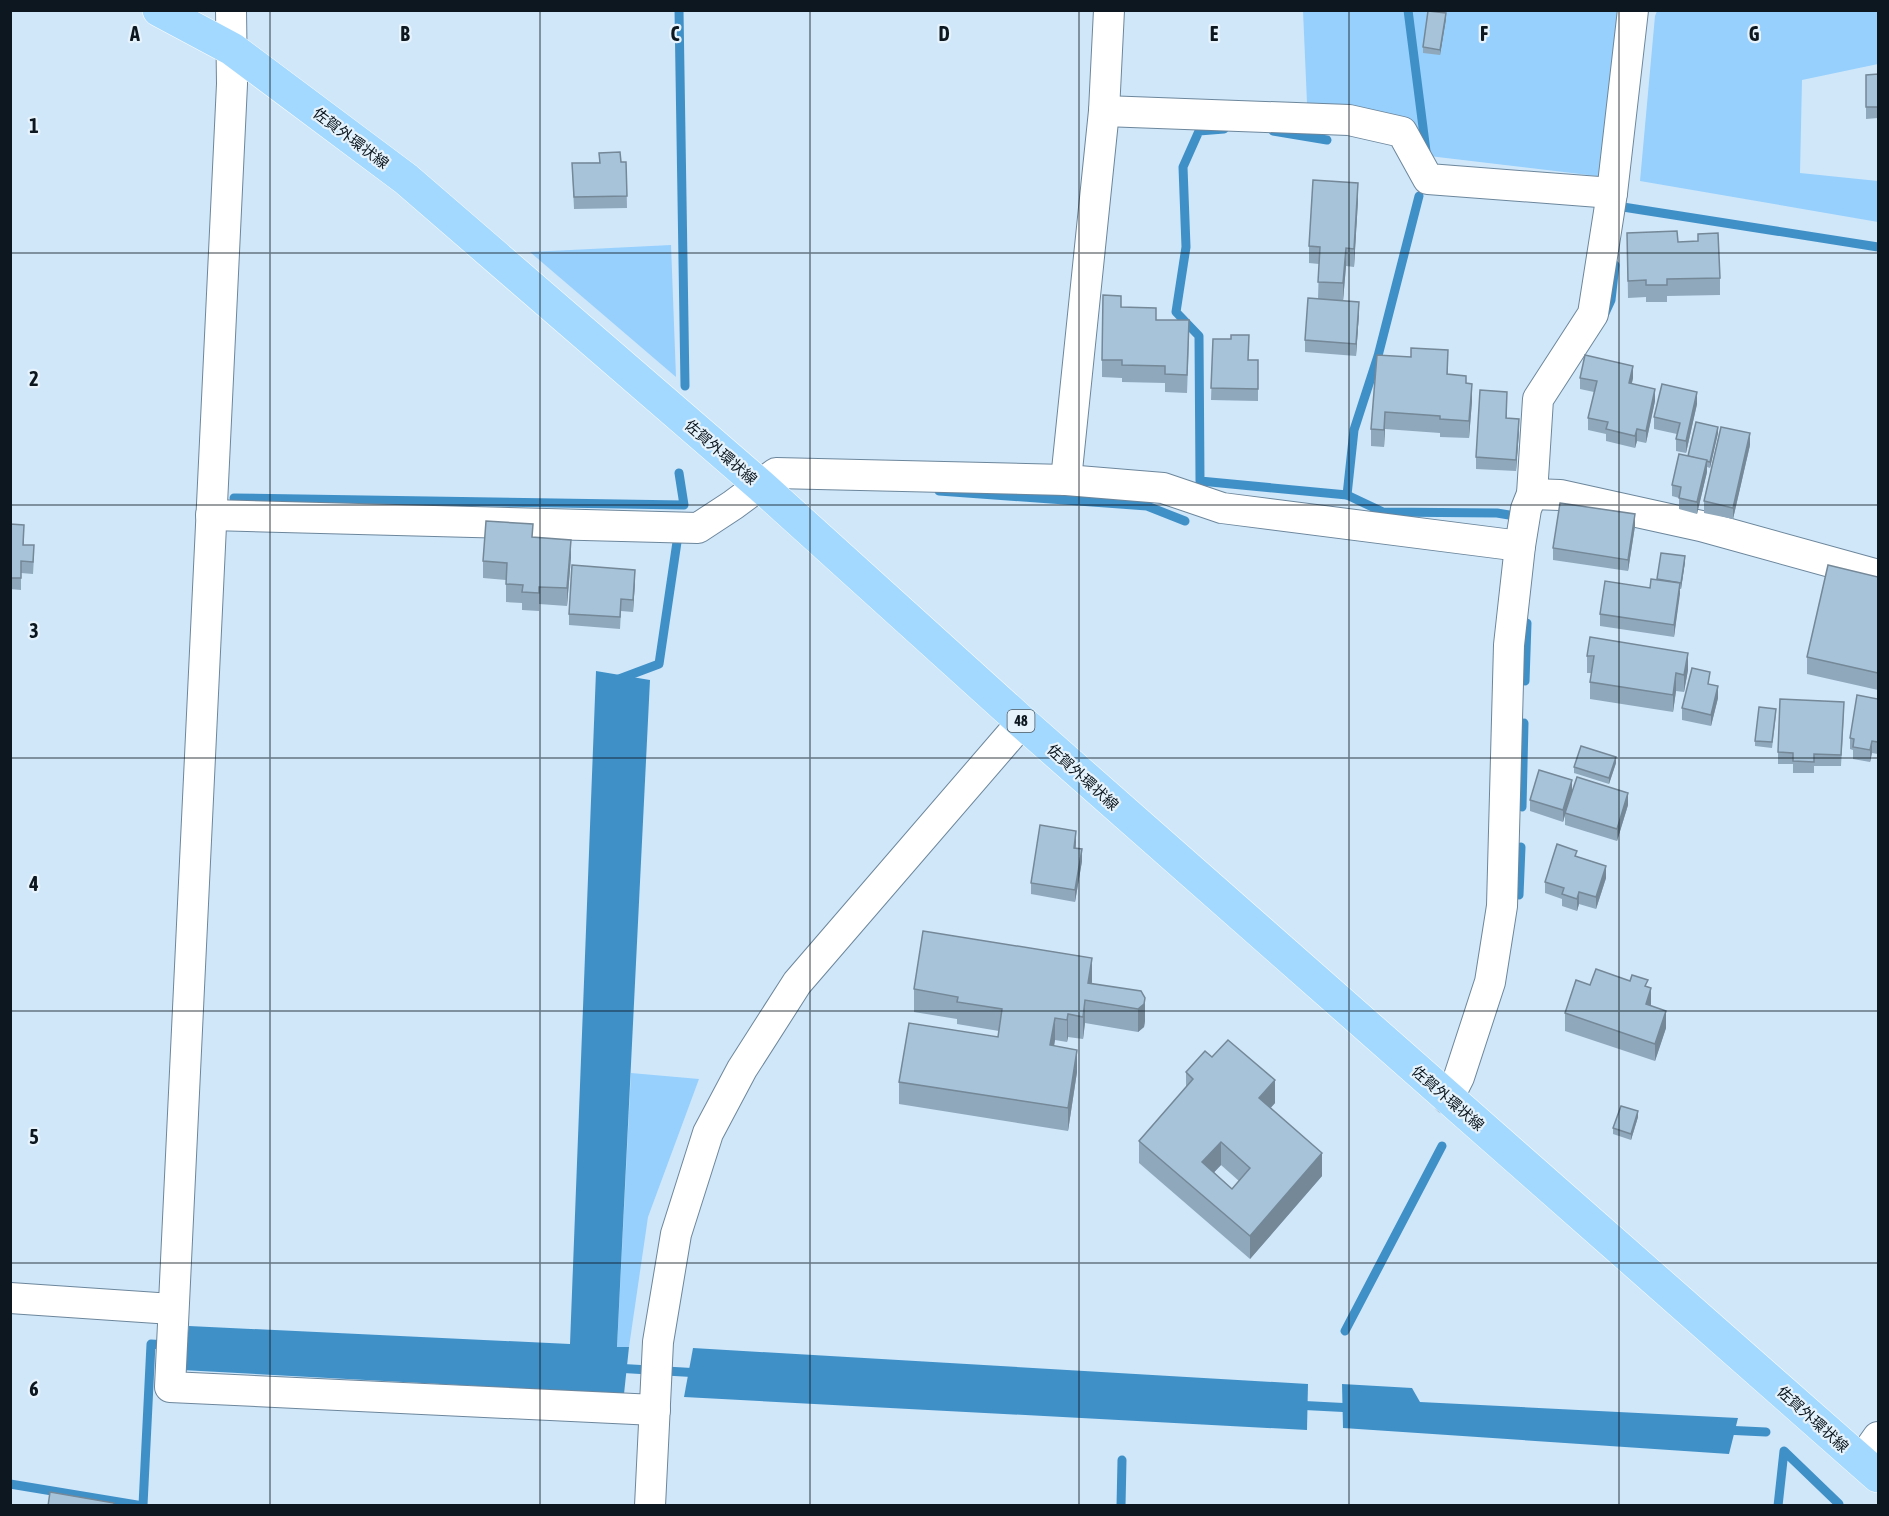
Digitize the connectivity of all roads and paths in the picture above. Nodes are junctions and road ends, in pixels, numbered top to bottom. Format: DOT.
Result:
graph roads {
  1 [pos="159,10"];
  2 [pos="231,10"];
  3 [pos="1109,10"];
  4 [pos="1633,10"];
  5 [pos="232,49"];
  6 [pos="1104,111"];
  7 [pos="1612,193"];
  8 [pos="1066,480"];
  9 [pos="761,486"];
  10 [pos="211,515"];
  11 [pos="1532,516"];
  12 [pos="1878,575"];
  13 [pos="1022,722"];
  14 [pos="1448,1099"];
  15 [pos="14,1298"];
  16 [pos="171,1333"];
  17 [pos="655,1410"];
  18 [pos="1873,1458"];
  19 [pos="650,1506"];
  1 -- 5 [label="main road, 佐賀外環状線 / 48"];
  2 -- 5 [label="street"];
  3 -- 6 [label="street"];
  4 -- 7 [label="street"];
  5 -- 9 [label="main road, 佐賀外環状線 / 48"];
  5 -- 10 [label="street"];
  6 -- 7 [label="street"];
  6 -- 8 [label="street"];
  7 -- 11 [label="street"];
  8 -- 9 [label="street"];
  8 -- 11 [label="street"];
  9 -- 10 [label="street"];
  9 -- 13 [label="main road, 佐賀外環状線 / 48"];
  10 -- 16 [label="street"];
  11 -- 12 [label="street"];
  11 -- 14 [label="street"];
  13 -- 14 [label="main road, 佐賀外環状線 / 48"];
  13 -- 17 [label="street"];
  14 -- 18 [label="main road, 佐賀外環状線 / 48"];
  15 -- 16 [label="street"];
  16 -- 17 [label="street"];
  17 -- 19 [label="street"];
}
